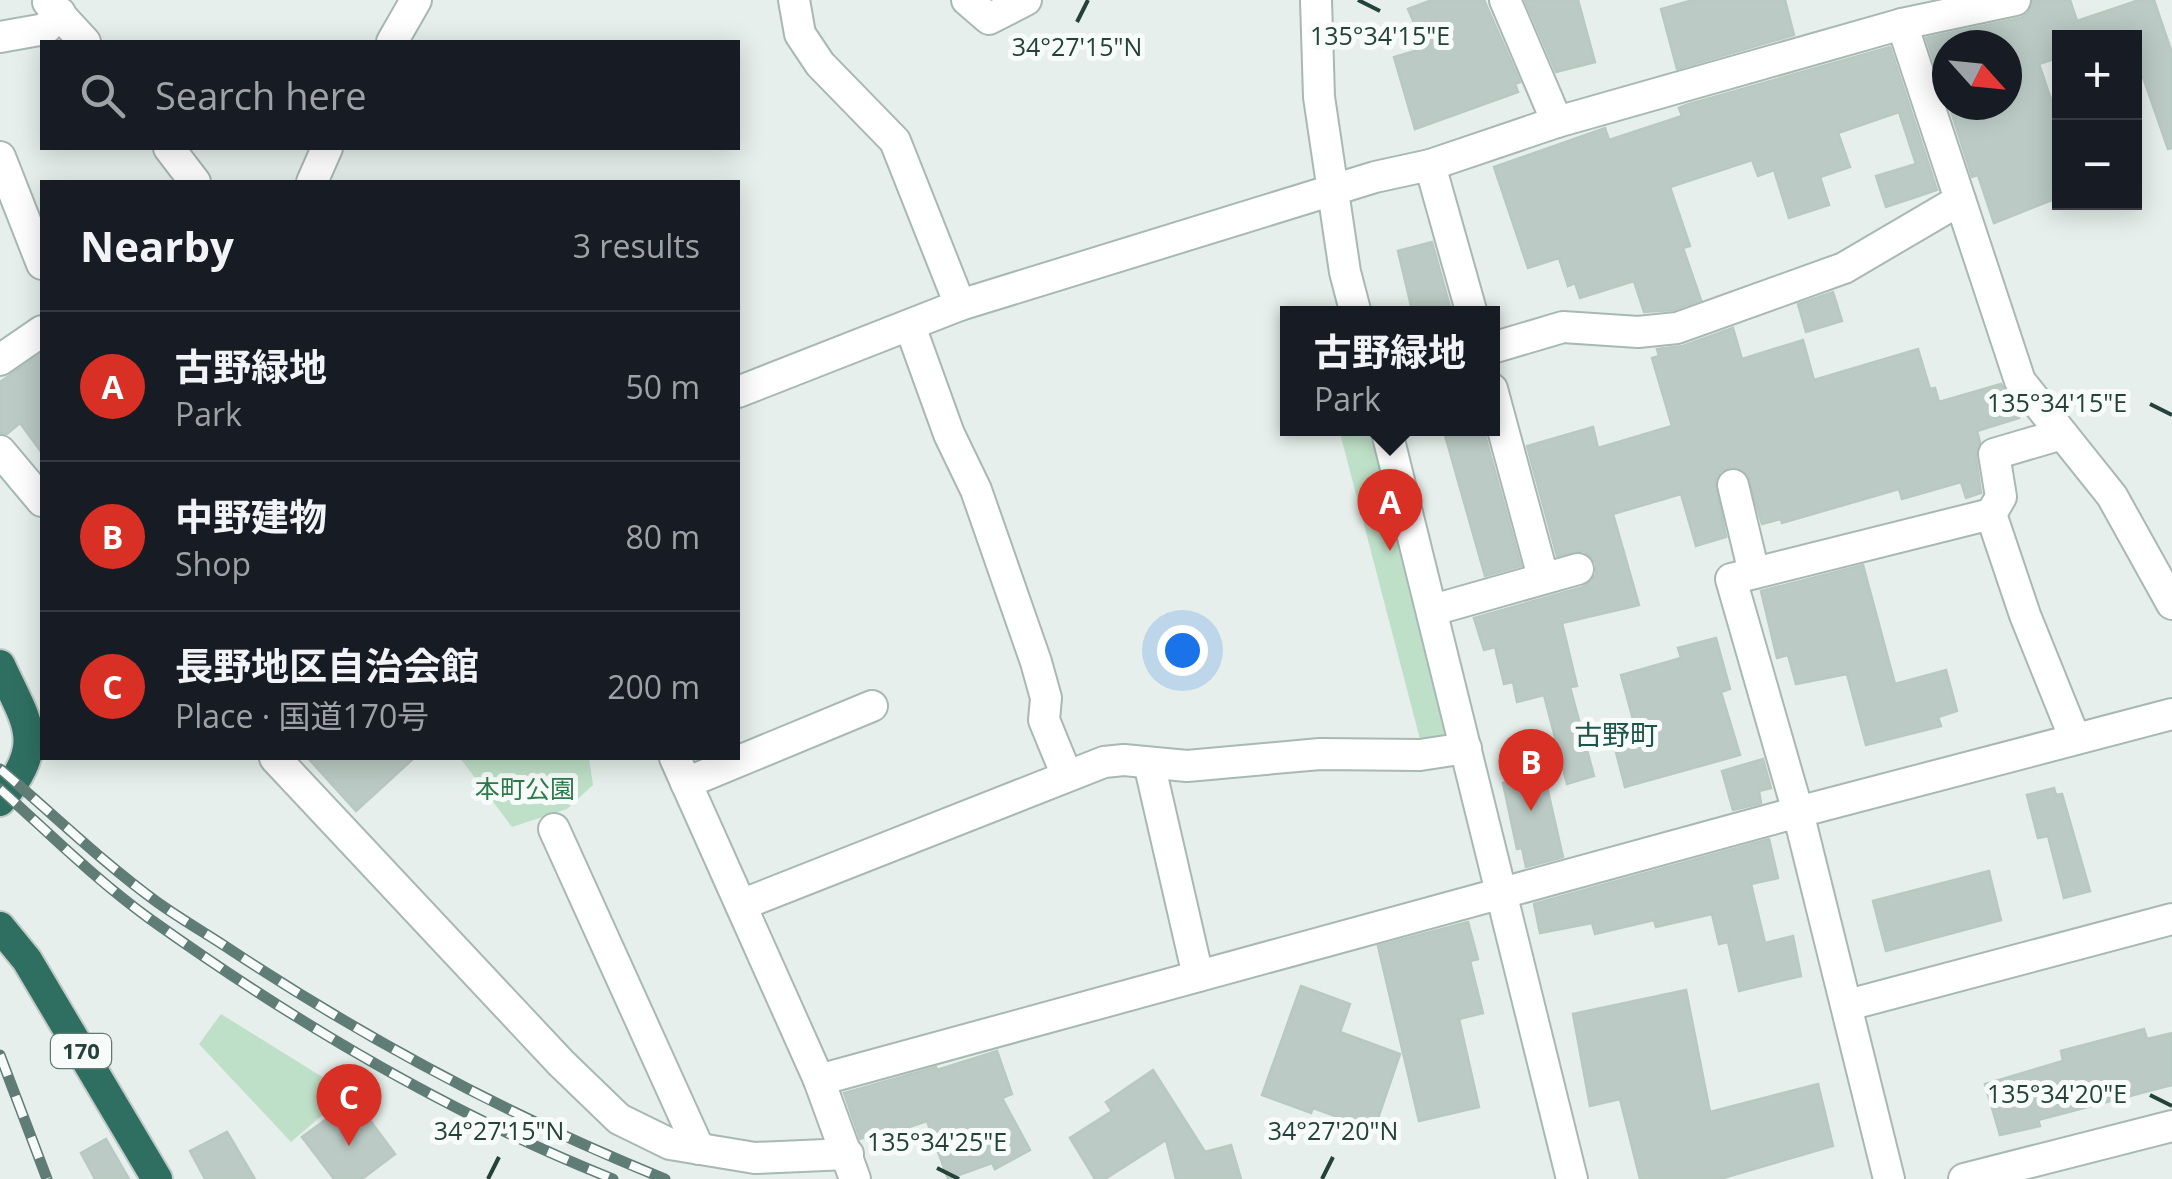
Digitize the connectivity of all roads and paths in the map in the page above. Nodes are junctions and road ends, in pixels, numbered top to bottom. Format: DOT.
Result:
graph roads {
  1 [pos="416,0"];
  2 [pos="794,0"];
  3 [pos="967,0"];
  4 [pos="1026,0"];
  5 [pos="1316,0"];
  6 [pos="1505,0"];
  7 [pos="2015,0"];
  8 [pos="53,7"];
  9 [pos="1902,24"];
  10 [pos="0,37"];
  11 [pos="83,40"];
  12 [pos="393,40"];
  13 [pos="1557,122"];
  14 [pos="170,150"];
  15 [pos="326,150"];
  16 [pos="0,157"];
  17 [pos="1430,165"];
  18 [pos="193,180"];
  19 [pos="313,180"];
  20 [pos="1332,192"];
  21 [pos="1960,200"];
  22 [pos="40,259"];
  23 [pos="960,305"];
  24 [pos="1354,306"];
  25 [pos="1470,306"];
  26 [pos="910,326"];
  27 [pos="40,332"];
  28 [pos="1500,346"];
  29 [pos="0,360"];
  30 [pos="740,391"];
  31 [pos="1500,418"];
  32 [pos="2062,434"];
  33 [pos="1388,436"];
  34 [pos="0,451"];
  35 [pos="1733,485"];
  36 [pos="40,499"];
  37 [pos="1991,514"];
  38 [pos="1578,568"];
  39 [pos="1754,573"];
  40 [pos="1543,577"];
  41 [pos="2172,604"];
  42 [pos="1433,610"];
  43 [pos="0,665"];
  44 [pos="872,706"];
  45 [pos="2172,714"];
  46 [pos="37,728"];
  47 [pos="2075,739"];
  48 [pos="1466,748"];
  49 [pos="740,750"];
  50 [pos="277,760"];
  51 [pos="710,760"];
  52 [pos="1150,764"];
  53 [pos="680,770"];
  54 [pos="1067,776"];
  55 [pos="0,801"];
  56 [pos="1798,812"];
  57 [pos="554,829"];
  58 [pos="1503,892"];
  59 [pos="741,905"];
  60 [pos="2172,919"];
  61 [pos="0,928"];
  62 [pos="1198,976"];
  63 [pos="1848,1006"];
  64 [pos="819,1080"];
  65 [pos="2172,1126"];
  66 [pos="700,1149"];
  67 [pos="852,1169"];
  68 [pos="157,1179"];
  69 [pos="1572,1179"];
  70 [pos="1889,1179"];
  71 [pos="1964,1179"];
  1 -- 12 [label="street"];
  2 -- 23 [label="street"];
  3 -- 4 [label="street"];
  5 -- 20 [label="street"];
  6 -- 13 [label="street"];
  7 -- 9 [label="street"];
  8 -- 10 [label="street"];
  8 -- 11 [label="street"];
  9 -- 13 [label="street"];
  9 -- 21 [label="street"];
  13 -- 17 [label="street"];
  14 -- 18 [label="street"];
  15 -- 19 [label="street"];
  16 -- 22 [label="street"];
  17 -- 20 [label="street"];
  17 -- 25 [label="street"];
  20 -- 23 [label="street"];
  20 -- 24 [label="street"];
  21 -- 28 [label="street"];
  21 -- 32 [label="street"];
  23 -- 26 [label="street"];
  26 -- 30 [label="street"];
  26 -- 54 [label="street"];
  27 -- 29 [label="street"];
  31 -- 40 [label="street"];
  32 -- 37 [label="street"];
  32 -- 41 [label="street"];
  33 -- 42 [label="street"];
  34 -- 36 [label="street"];
  35 -- 39 [label="street"];
  37 -- 39 [label="street"];
  37 -- 47 [label="street"];
  38 -- 40 [label="street"];
  39 -- 56 [label="street"];
  40 -- 42 [label="street"];
  42 -- 48 [label="street"];
  43 -- 46 [label="highway"];
  44 -- 49 [label="street"];
  45 -- 47 [label="street"];
  46 -- 55 [label="highway"];
  47 -- 56 [label="street"];
  48 -- 52 [label="street"];
  48 -- 58 [label="street"];
  50 -- 66 [label="street"];
  51 -- 53 [label="street"];
  52 -- 54 [label="street"];
  52 -- 62 [label="street"];
  53 -- 59 [label="street"];
  54 -- 59 [label="street"];
  56 -- 58 [label="street"];
  56 -- 63 [label="street"];
  57 -- 66 [label="street"];
  58 -- 62 [label="street"];
  58 -- 69 [label="street"];
  59 -- 64 [label="street"];
  60 -- 63 [label="street"];
  61 -- 68 [label="highway, 170"];
  62 -- 64 [label="street"];
  63 -- 70 [label="street"];
  64 -- 67 [label="street"];
  65 -- 71 [label="street"];
  66 -- 67 [label="street"];
}
